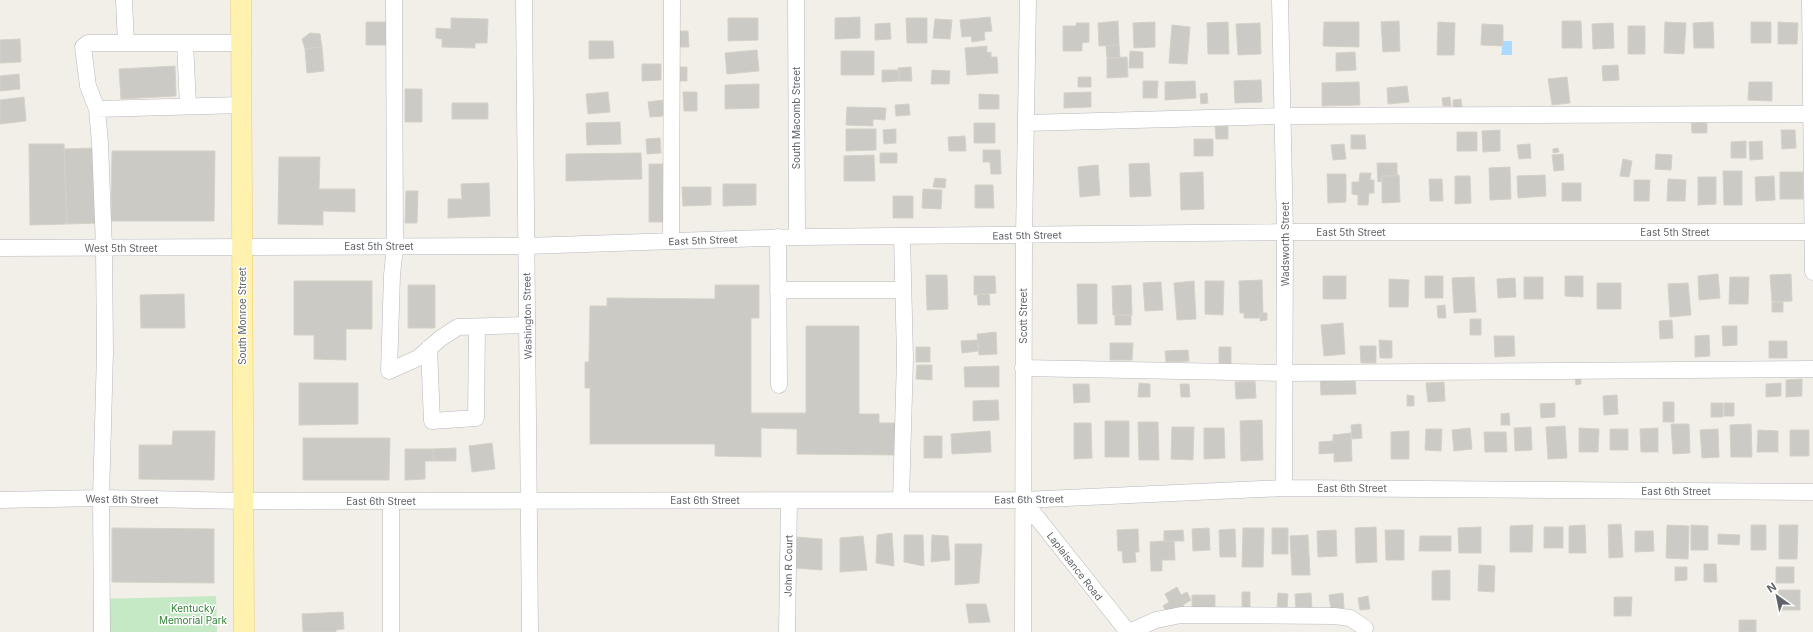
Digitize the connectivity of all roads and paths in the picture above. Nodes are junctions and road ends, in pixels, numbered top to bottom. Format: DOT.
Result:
graph roads {
  1 [pos="124,0"];
  2 [pos="241,0"];
  3 [pos="394,0"];
  4 [pos="524,0"];
  5 [pos="672,0"];
  6 [pos="796,0"];
  7 [pos="1028,0"];
  8 [pos="1280,0"];
  9 [pos="1810,0"];
  10 [pos="126,43"];
  11 [pos="185,43"];
  12 [pos="241,43"];
  13 [pos="240,105"];
  14 [pos="188,106"];
  15 [pos="97,109"];
  16 [pos="1812,109"];
  17 [pos="1283,116"];
  18 [pos="1026,124"];
  19 [pos="1285,232"];
  20 [pos="1813,232"];
  21 [pos="1024,235"];
  22 [pos="902,236"];
  23 [pos="796,237"];
  24 [pos="778,238"];
  25 [pos="671,241"];
  26 [pos="395,246"];
  27 [pos="526,246"];
  28 [pos="242,247"];
  29 [pos="0,248"];
  30 [pos="104,248"];
  31 [pos="1813,272"];
  32 [pos="778,290"];
  33 [pos="903,290"];
  34 [pos="527,325"];
  35 [pos="477,327"];
  36 [pos="429,348"];
  37 [pos="1023,368"];
  38 [pos="1813,369"];
  39 [pos="1285,373"];
  40 [pos="779,385"];
  41 [pos="1284,488"];
  42 [pos="1813,492"];
  43 [pos="101,498"];
  44 [pos="0,500"];
  45 [pos="789,500"];
  46 [pos="901,500"];
  47 [pos="1023,500"];
  48 [pos="244,501"];
  49 [pos="391,501"];
  50 [pos="529,501"];
  51 [pos="1365,628"];
  52 [pos="102,632"];
  53 [pos="244,632"];
  54 [pos="390,632"];
  55 [pos="530,632"];
  56 [pos="787,632"];
  57 [pos="1023,632"];
  58 [pos="1128,632"];
  1 -- 10 [label="street"];
  2 -- 12 [label="main road, South Monroe Street"];
  3 -- 26 [label="street"];
  4 -- 27 [label="street, Washington Street"];
  5 -- 25 [label="street"];
  6 -- 23 [label="street, South Macomb Street"];
  7 -- 18 [label="street, Scott Street"];
  8 -- 17 [label="street, Wadsworth Street"];
  9 -- 16 [label="street"];
  10 -- 11 [label="street"];
  10 -- 15 [label="street"];
  11 -- 12 [label="street"];
  11 -- 14 [label="street"];
  12 -- 13 [label="main road, South Monroe Street"];
  13 -- 14 [label="street"];
  13 -- 28 [label="main road, South Monroe Street"];
  14 -- 15 [label="street"];
  15 -- 30 [label="street"];
  16 -- 17 [label="street"];
  16 -- 20 [label="street"];
  17 -- 18 [label="street"];
  17 -- 19 [label="street, Wadsworth Street"];
  18 -- 21 [label="street, Scott Street"];
  19 -- 20 [label="street, East 5th Street"];
  19 -- 21 [label="street, East 5th Street"];
  19 -- 39 [label="street, Wadsworth Street"];
  20 -- 31 [label="street"];
  21 -- 22 [label="street, East 5th Street"];
  21 -- 37 [label="street, Scott Street"];
  22 -- 23 [label="street, East 5th Street"];
  22 -- 33 [label="street"];
  23 -- 24 [label="street, East 5th Street"];
  24 -- 25 [label="street, East 5th Street"];
  24 -- 32 [label="street"];
  25 -- 27 [label="street, East 5th Street"];
  26 -- 27 [label="street, East 5th Street"];
  26 -- 28 [label="street, East 5th Street"];
  26 -- 36 [label="street"];
  27 -- 34 [label="street, Washington Street"];
  28 -- 30 [label="street, West 5th Street"];
  28 -- 48 [label="main road, South Monroe Street"];
  29 -- 30 [label="street, West 5th Street"];
  30 -- 43 [label="street"];
  32 -- 33 [label="street"];
  32 -- 40 [label="street"];
  33 -- 46 [label="street"];
  34 -- 35 [label="street"];
  34 -- 50 [label="street, Washington Street"];
  35 -- 36 [label="street"];
  35 -- 36 [label="street"];
  37 -- 39 [label="street"];
  37 -- 47 [label="street, Scott Street"];
  38 -- 39 [label="street"];
  39 -- 41 [label="street, Wadsworth Street"];
  41 -- 42 [label="street, East 6th Street"];
  41 -- 47 [label="street, East 6th Street"];
  43 -- 44 [label="street, West 6th Street"];
  43 -- 48 [label="street, West 6th Street"];
  43 -- 52 [label="street"];
  45 -- 46 [label="street, East 6th Street"];
  45 -- 50 [label="street, East 6th Street"];
  45 -- 56 [label="street, John R Court"];
  46 -- 47 [label="street, East 6th Street"];
  47 -- 57 [label="street, Scott Street"];
  47 -- 58 [label="street, Laplaisance Road"];
  48 -- 49 [label="street, East 6th Street"];
  48 -- 53 [label="main road, South Monroe Street"];
  49 -- 50 [label="street, East 6th Street"];
  49 -- 54 [label="street"];
  50 -- 55 [label="street, Washington Street"];
  51 -- 58 [label="street"];
}
